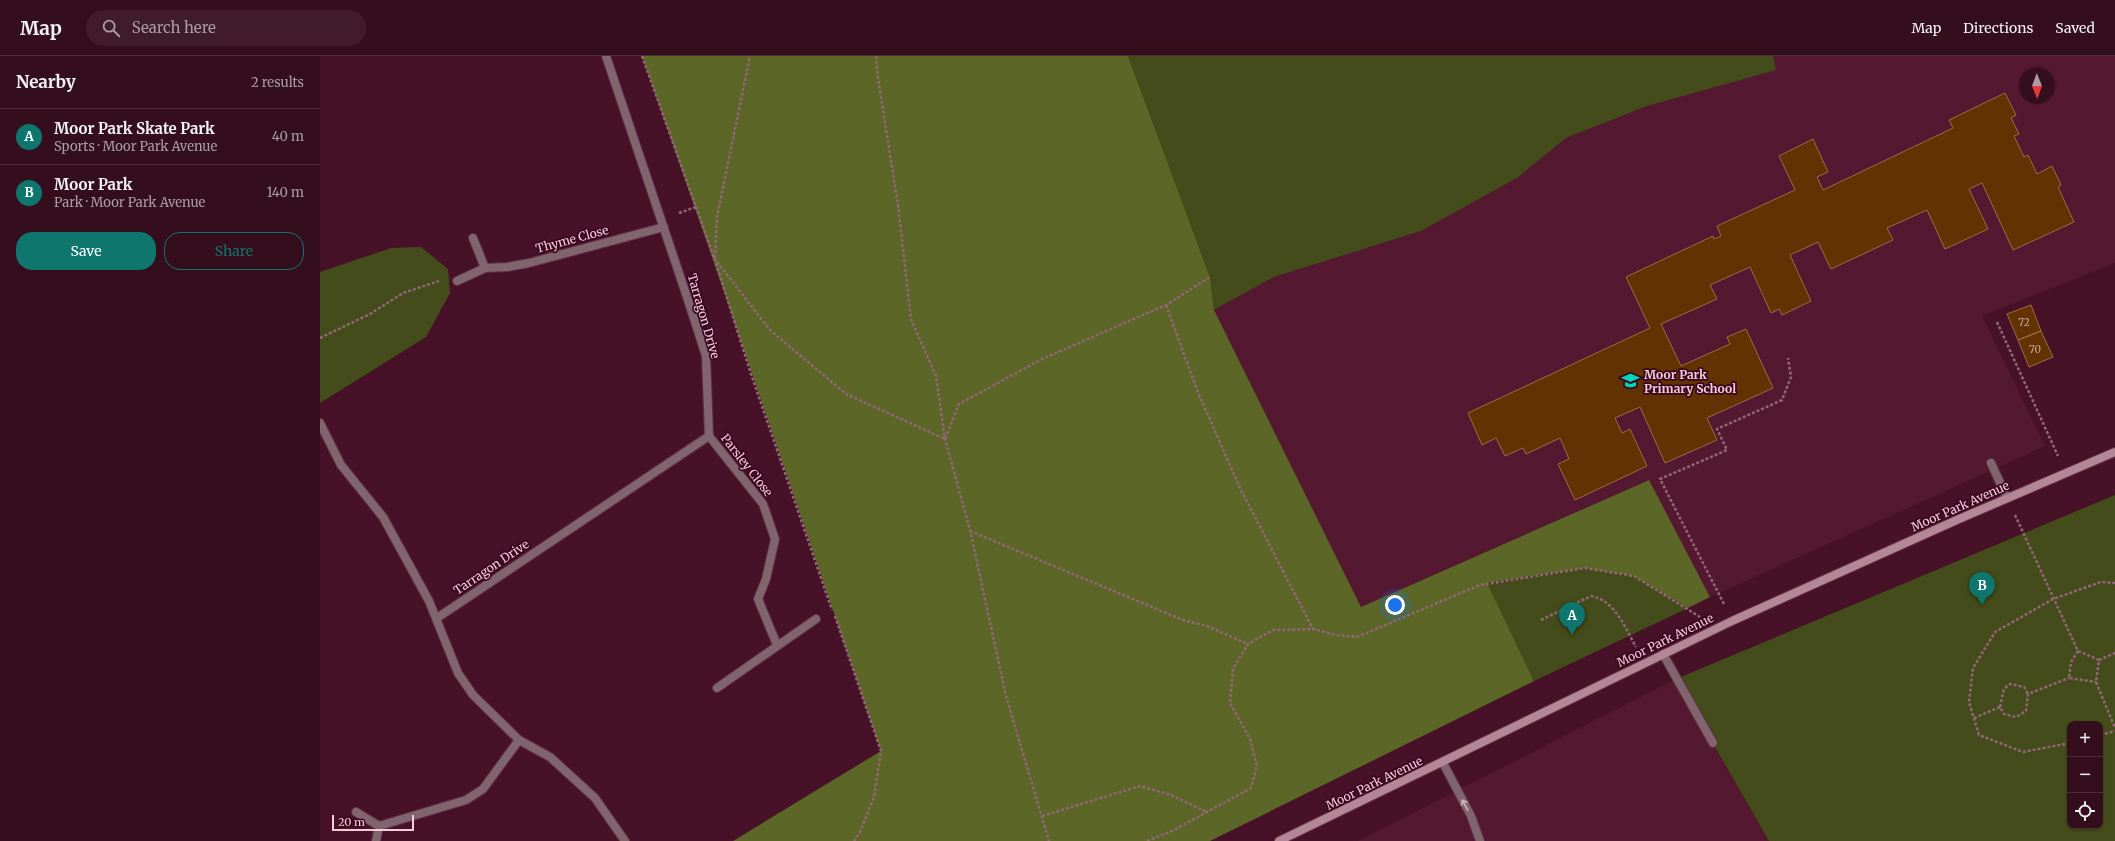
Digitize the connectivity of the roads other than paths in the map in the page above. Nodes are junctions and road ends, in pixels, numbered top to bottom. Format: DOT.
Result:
graph roads {
  1 [pos="606,56"];
  2 [pos="664,227"];
  3 [pos="473,238"];
  4 [pos="485,268"];
  5 [pos="457,281"];
  6 [pos="320,423"];
  7 [pos="709,436"];
  8 [pos="2115,452"];
  9 [pos="1991,463"];
  10 [pos="2007,498"];
  11 [pos="437,618"];
  12 [pos="816,619"];
  13 [pos="777,645"];
  14 [pos="1663,654"];
  15 [pos="717,688"];
  16 [pos="519,740"];
  17 [pos="1713,743"];
  18 [pos="1443,763"];
  19 [pos="356,812"];
  20 [pos="379,826"];
  21 [pos="376,841"];
  22 [pos="625,841"];
  23 [pos="1279,841"];
  24 [pos="1480,841"];
  1 -- 2 [label="street, Tarragon Drive"];
  2 -- 4 [label="street, Thyme Close"];
  2 -- 7 [label="street, Tarragon Drive"];
  3 -- 4 [label="street"];
  4 -- 5 [label="street, Thyme Close"];
  6 -- 11 [label="street"];
  7 -- 11 [label="street, Tarragon Drive"];
  7 -- 13 [label="street, Parsley Close"];
  8 -- 10 [label="street, Moor Park Avenue"];
  9 -- 10 [label="street"];
  10 -- 14 [label="street, Moor Park Avenue"];
  11 -- 16 [label="street"];
  12 -- 13 [label="street"];
  13 -- 15 [label="street"];
  14 -- 17 [label="street"];
  14 -- 18 [label="street, Moor Park Avenue"];
  16 -- 20 [label="street"];
  16 -- 22 [label="street"];
  18 -- 23 [label="street, Moor Park Avenue"];
  24 -- 18 [label="street, one-way"];
  19 -- 20 [label="street"];
  20 -- 21 [label="street"];
}
